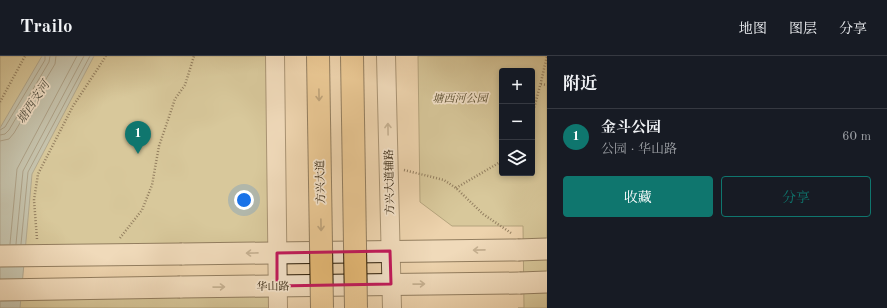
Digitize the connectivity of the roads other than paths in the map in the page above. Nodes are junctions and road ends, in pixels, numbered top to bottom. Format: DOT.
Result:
graph roads {
  1 [pos="275,56"];
  2 [pos="318,56"];
  3 [pos="352,56"];
  4 [pos="386,56"];
  5 [pos="547,249"];
  6 [pos="390,251"];
  7 [pos="277,253"];
  8 [pos="0,256"];
  9 [pos="547,282"];
  10 [pos="391,284"];
  11 [pos="277,286"];
  12 [pos="0,290"];
  13 [pos="278,308"];
  14 [pos="322,308"];
  15 [pos="356,308"];
  16 [pos="392,308"];
  1 -- 7 [label="street"];
  2 -- 14 [label="highway, 方兴大道, one-way, bridge"];
  3 -- 15 [label="highway, bridge"];
  6 -- 4 [label="street, 方兴大道辅路, one-way"];
  5 -- 6 [label="main road, one-way, bridge"];
  6 -- 7 [label="main road"];
  6 -- 10 [label="street, 方兴大道辅路"];
  7 -- 8 [label="main road, one-way, bridge"];
  7 -- 11 [label="street"];
  10 -- 9 [label="main road, 华山路, one-way, bridge"];
  10 -- 11 [label="main road, 华山路"];
  10 -- 16 [label="street, 方兴大道辅路"];
  12 -- 11 [label="main road, 华山路, one-way, bridge"];
  11 -- 13 [label="street"];
}
